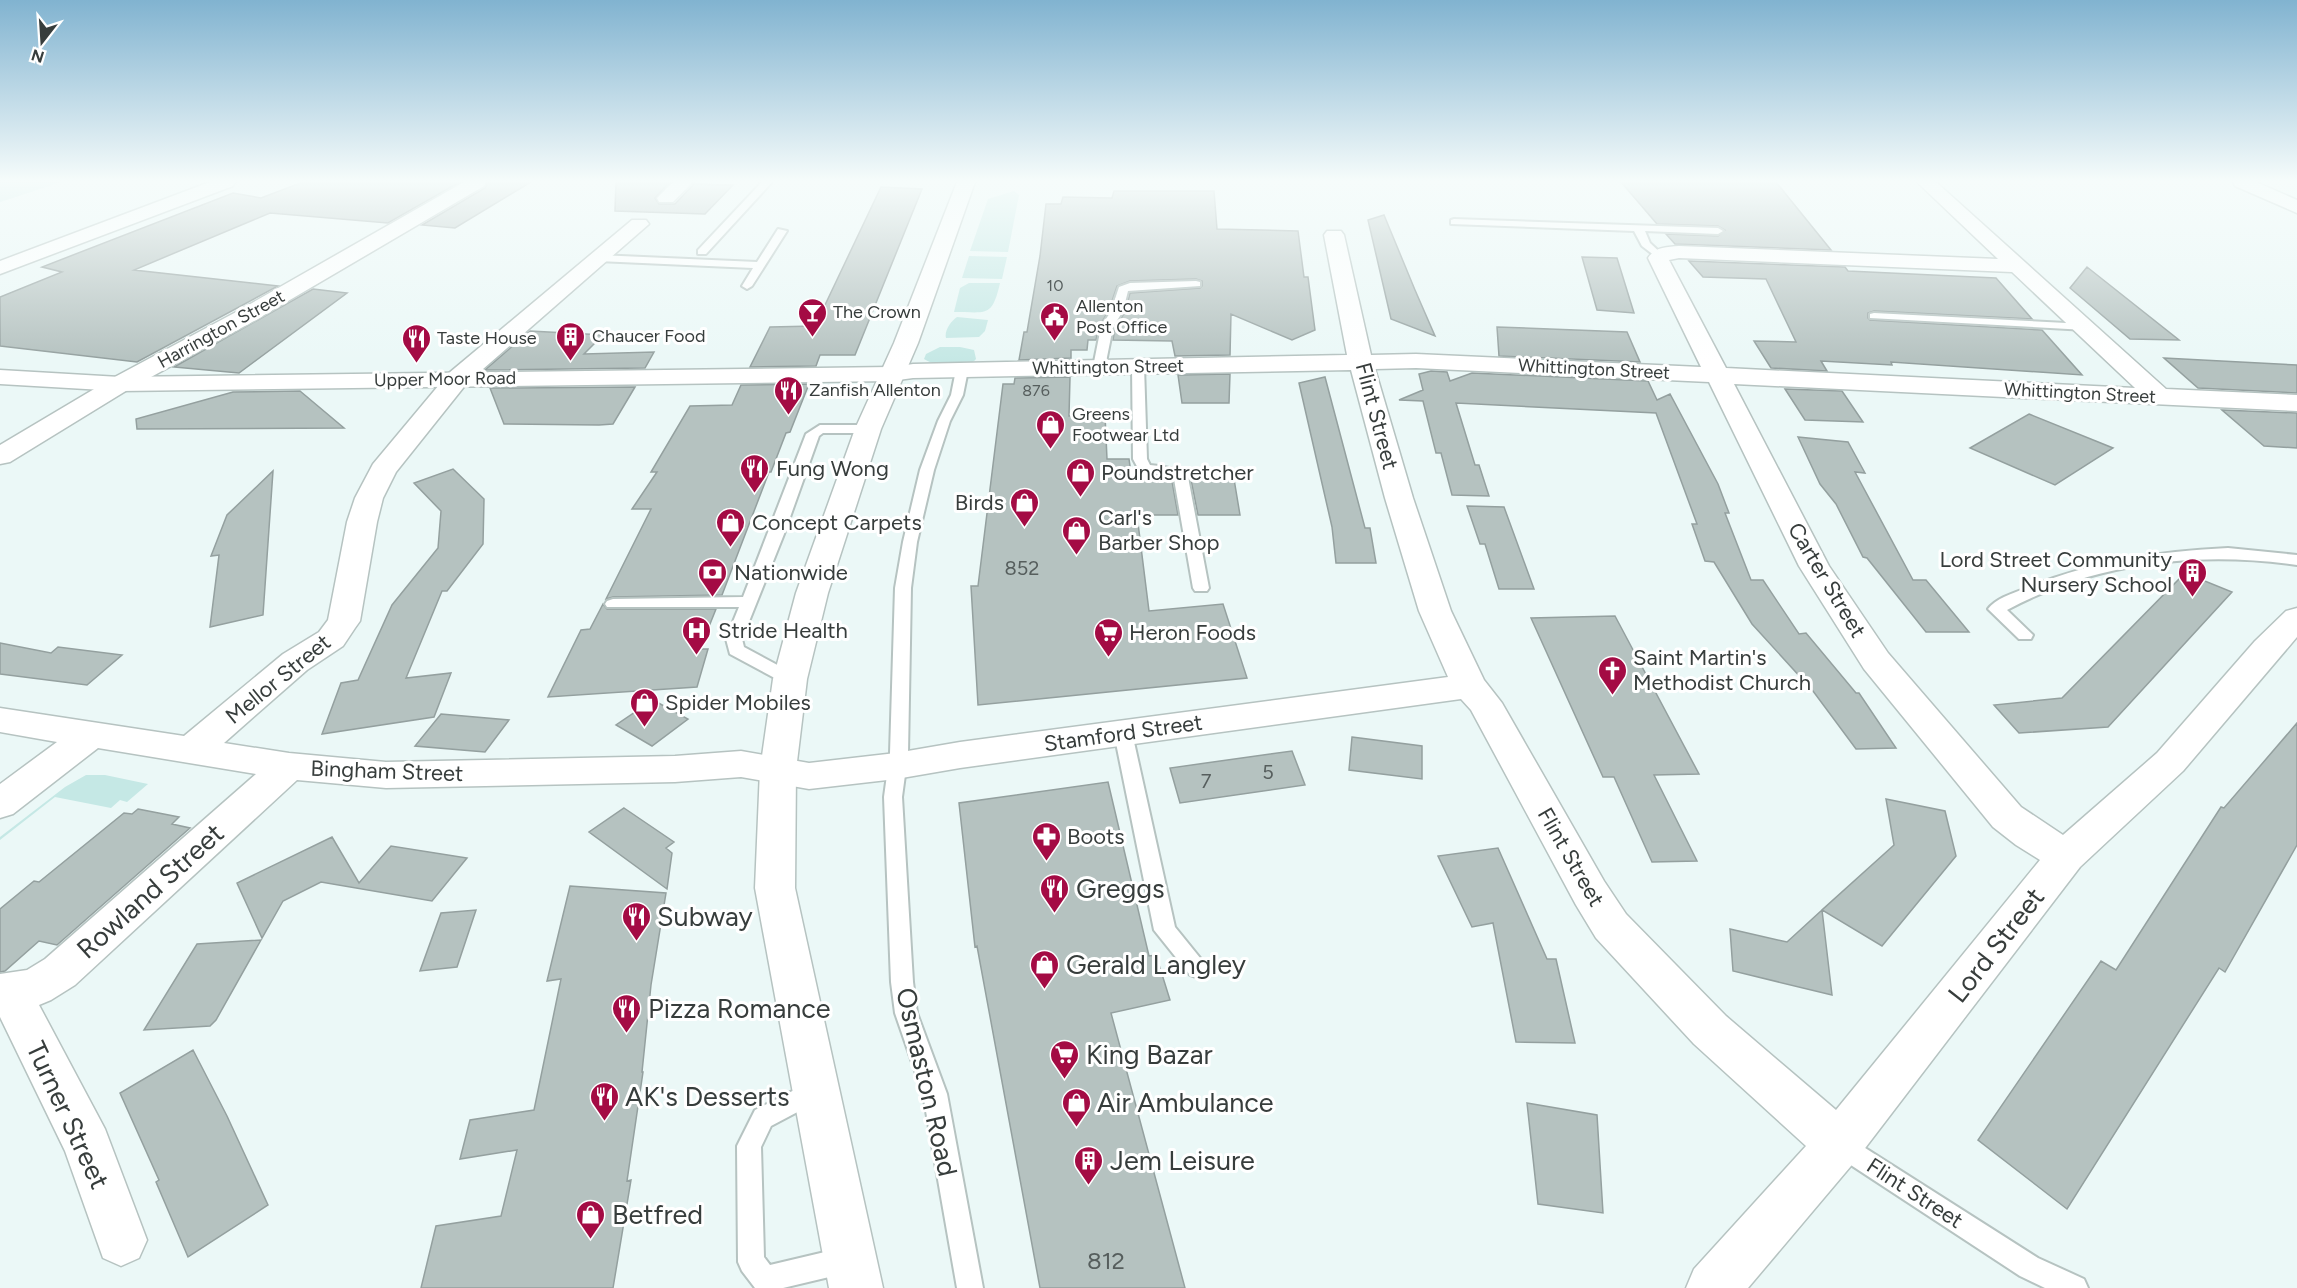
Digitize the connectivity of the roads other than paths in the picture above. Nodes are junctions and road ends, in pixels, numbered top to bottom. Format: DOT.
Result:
graph roads {
  1 [pos="68,242"];
  2 [pos="373,242"];
  3 [pos="617,242"];
  4 [pos="711,242"];
  5 [pos="775,242"];
  6 [pos="943,242"];
  7 [pos="1335,242"];
  8 [pos="1645,242"];
  9 [pos="1991,242"];
  10 [pos="702,252"];
  11 [pos="1660,255"];
  12 [pos="598,258"];
  13 [pos="761,265"];
  14 [pos="2017,266"];
  15 [pos="0,268"];
  16 [pos="1196,284"];
  17 [pos="747,286"];
  18 [pos="1874,316"];
  19 [pos="2086,327"];
  20 [pos="1361,363"];
  21 [pos="1138,366"];
  22 [pos="1099,367"];
  23 [pos="962,370"];
  24 [pos="891,374"];
  25 [pos="1716,375"];
  26 [pos="0,377"];
  27 [pos="458,378"];
  28 [pos="120,384"];
  29 [pos="2160,397"];
  30 [pos="2297,403"];
  31 [pos="868,429"];
  32 [pos="0,456"];
  33 [pos="2297,560"];
  34 [pos="1201,588"];
  35 [pos="747,602"];
  36 [pos="612,604"];
  37 [pos="2297,618"];
  38 [pos="2025,635"];
  39 [pos="790,679"];
  40 [pos="1469,686"];
  41 [pos="0,720"];
  42 [pos="1123,733"];
  43 [pos="92,734"];
  44 [pos="192,750"];
  45 [pos="289,766"];
  46 [pos="896,766"];
  47 [pos="777,770"];
  48 [pos="0,804"];
  49 [pos="2066,856"];
  50 [pos="1198,969"];
  51 [pos="5,993"];
  52 [pos="814,1091"];
  53 [pos="1839,1144"];
  54 [pos="121,1240"];
  55 [pos="853,1274"];
  56 [pos="760,1283"];
  57 [pos="970,1288"];
  58 [pos="1713,1288"];
  59 [pos="2075,1288"];
  1 -- 15 [label="street"];
  2 -- 28 [label="street, Harrington Street"];
  3 -- 12 [label="street, Mellor Street"];
  4 -- 10 [label="lane"];
  5 -- 13 [label="lane"];
  6 -- 24 [label="street"];
  7 -- 20 [label="street, Flint Street"];
  8 -- 11 [label="lane"];
  9 -- 14 [label="street"];
  11 -- 14 [label="street"];
  11 -- 25 [label="street, Carter Street"];
  12 -- 13 [label="lane"];
  12 -- 27 [label="street, Mellor Street"];
  13 -- 17 [label="lane"];
  14 -- 19 [label="street"];
  16 -- 22 [label="lane"];
  18 -- 19 [label="lane"];
  19 -- 29 [label="street"];
  20 -- 21 [label="street, Whittington Street"];
  20 -- 25 [label="street, Whittington Street"];
  20 -- 40 [label="street, Flint Street"];
  21 -- 22 [label="street, Whittington Street"];
  21 -- 34 [label="lane"];
  22 -- 23 [label="street, Whittington Street"];
  23 -- 24 [label="street, Whittington Street"];
  23 -- 46 [label="lane, Osmaston Road"];
  24 -- 27 [label="street, Upper Moor Road"];
  24 -- 31 [label="street"];
  25 -- 29 [label="street, Whittington Street"];
  25 -- 49 [label="street, Carter Street"];
  26 -- 28 [label="street, Upper Moor Road"];
  27 -- 28 [label="street, Upper Moor Road"];
  27 -- 44 [label="street, Mellor Street"];
  28 -- 32 [label="street, Harrington Street"];
  29 -- 30 [label="street, Whittington Street"];
  31 -- 35 [label="lane"];
  31 -- 39 [label="street"];
  33 -- 38 [label="lane"];
  35 -- 36 [label="lane"];
  35 -- 39 [label="lane"];
  37 -- 49 [label="street, Lord Street"];
  39 -- 47 [label="street"];
  40 -- 42 [label="street, Stamford Street"];
  40 -- 53 [label="street, Flint Street"];
  41 -- 43 [label="street, Bingham Street"];
  42 -- 46 [label="street, Stamford Street"];
  42 -- 50 [label="lane"];
  43 -- 44 [label="street, Bingham Street"];
  43 -- 48 [label="street"];
  44 -- 45 [label="street, Bingham Street"];
  45 -- 47 [label="street, Bingham Street"];
  45 -- 51 [label="street, Rowland Street"];
  46 -- 47 [label="street, Stamford Street"];
  46 -- 57 [label="lane, Osmaston Road"];
  47 -- 52 [label="street"];
  49 -- 53 [label="street, Lord Street"];
  51 -- 54 [label="street, Turner Street"];
  52 -- 55 [label="street"];
  52 -- 56 [label="lane"];
  53 -- 58 [label="street, Lord Street"];
  53 -- 59 [label="lane, Flint Street"];
  55 -- 56 [label="lane"];
}
